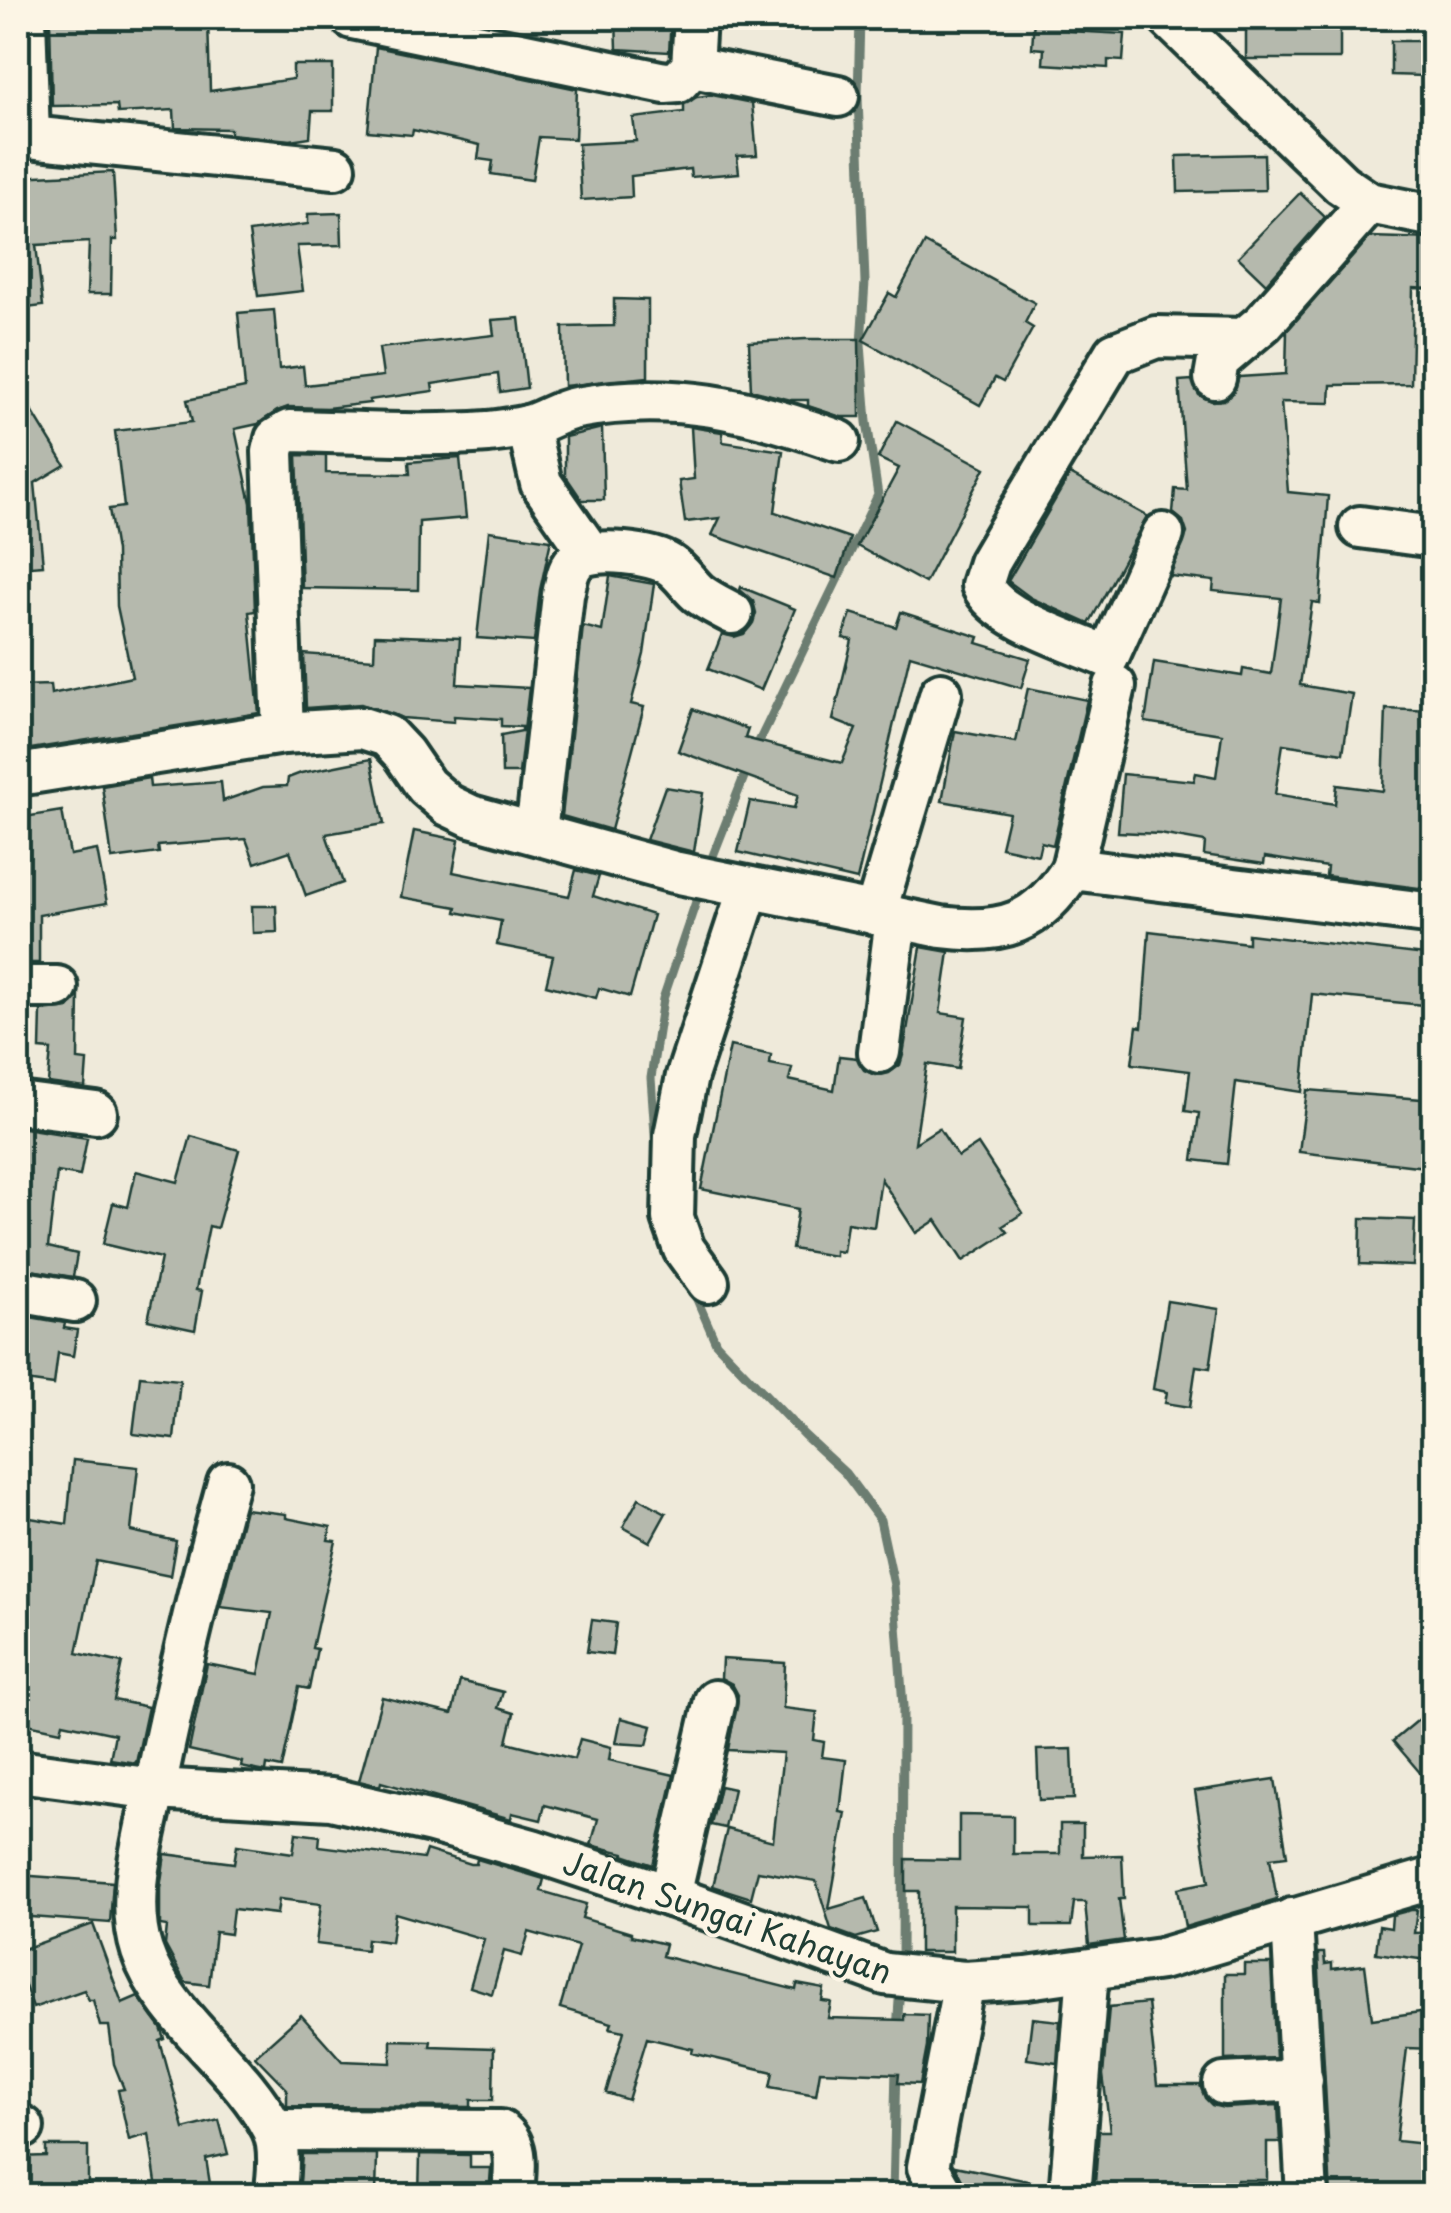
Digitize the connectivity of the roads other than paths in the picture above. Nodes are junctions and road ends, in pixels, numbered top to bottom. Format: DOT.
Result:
graph roads {
  1 [pos="25,18"];
  2 [pos="352,18"];
  3 [pos="695,18"];
  4 [pos="1169,18"];
  5 [pos="692,67"];
  6 [pos="838,96"];
  7 [pos="23,137"];
  8 [pos="335,168"];
  9 [pos="1370,203"];
  10 [pos="1434,216"];
  11 [pos="1244,339"];
  12 [pos="1215,378"];
  13 [pos="528,426"];
  14 [pos="839,440"];
  15 [pos="1360,527"];
  16 [pos="1164,534"];
  17 [pos="1434,537"];
  18 [pos="590,553"];
  19 [pos="732,613"];
  20 [pos="1115,686"];
  21 [pos="941,693"];
  22 [pos="283,733"];
  23 [pos="18,775"];
  24 [pos="536,833"];
  25 [pos="1072,870"];
  26 [pos="734,886"];
  27 [pos="1434,914"];
  28 [pos="886,916"];
  29 [pos="880,1052"];
  30 [pos="18,1103"];
  31 [pos="96,1112"];
  32 [pos="708,1282"];
  33 [pos="18,1291"];
  34 [pos="75,1301"];
  35 [pos="228,1483"];
  36 [pos="715,1701"];
  37 [pos="18,1770"];
  38 [pos="155,1789"];
  39 [pos="1434,1878"];
  40 [pos="670,1896"];
  41 [pos="1292,1919"];
  42 [pos="1088,1971"];
  43 [pos="946,1980"];
  44 [pos="1302,2080"];
  45 [pos="1224,2084"];
  46 [pos="274,2130"];
  47 [pos="276,2196"];
  48 [pos="513,2196"];
  49 [pos="945,2196"];
  50 [pos="1070,2196"];
  51 [pos="1307,2196"];
  1 -- 7 [label="street"];
  2 -- 5 [label="street"];
  3 -- 5 [label="street"];
  4 -- 9 [label="street"];
  5 -- 6 [label="street"];
  7 -- 8 [label="street"];
  9 -- 10 [label="street"];
  9 -- 11 [label="street"];
  11 -- 12 [label="street"];
  11 -- 16 [label="street"];
  13 -- 14 [label="street"];
  13 -- 18 [label="street"];
  13 -- 22 [label="street"];
  15 -- 17 [label="street"];
  18 -- 19 [label="street"];
  18 -- 24 [label="street"];
  20 -- 25 [label="street"];
  21 -- 28 [label="street"];
  22 -- 23 [label="street"];
  22 -- 24 [label="street"];
  24 -- 26 [label="street"];
  25 -- 27 [label="street"];
  25 -- 28 [label="street"];
  26 -- 28 [label="street"];
  26 -- 32 [label="street"];
  28 -- 29 [label="street"];
  30 -- 31 [label="street"];
  33 -- 34 [label="street"];
  35 -- 38 [label="street"];
  36 -- 40 [label="street"];
  37 -- 38 [label="street, Jalan Sungai Kahayan"];
  38 -- 40 [label="street, Jalan Sungai Kahayan"];
  38 -- 46 [label="street"];
  39 -- 41 [label="street, Jalan Sungai Kahayan"];
  40 -- 43 [label="street, Jalan Sungai Kahayan"];
  41 -- 42 [label="street, Jalan Sungai Kahayan"];
  41 -- 44 [label="street"];
  42 -- 43 [label="street, Jalan Sungai Kahayan"];
  42 -- 50 [label="street"];
  43 -- 49 [label="street"];
  44 -- 45 [label="street"];
  44 -- 51 [label="street"];
  46 -- 47 [label="street"];
  46 -- 48 [label="street"];
}
